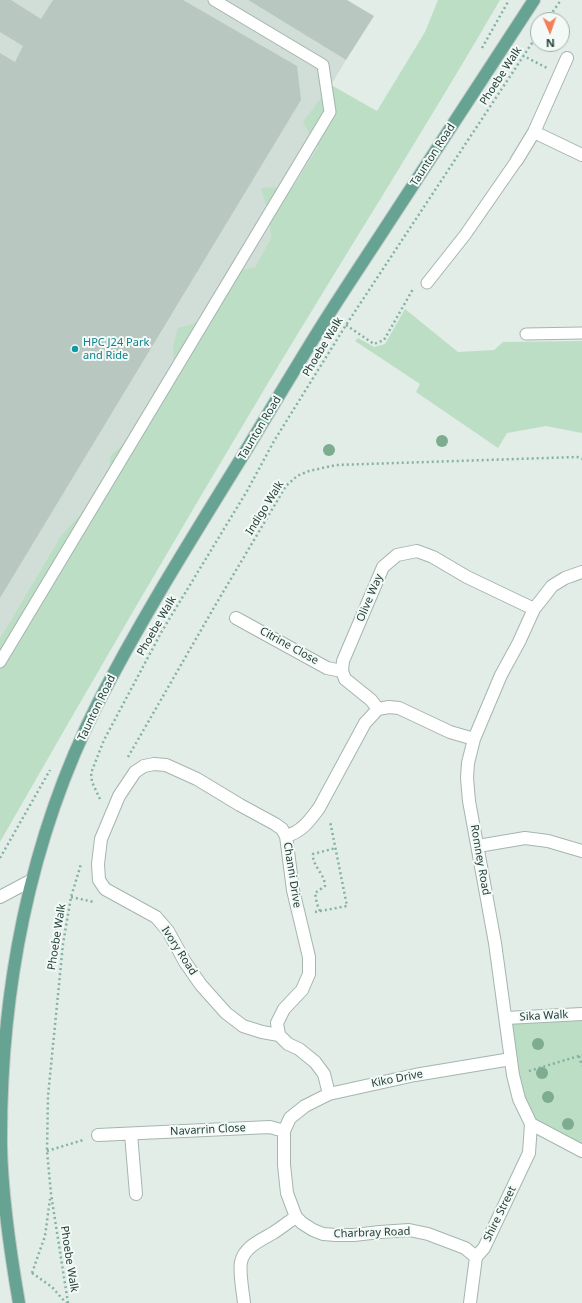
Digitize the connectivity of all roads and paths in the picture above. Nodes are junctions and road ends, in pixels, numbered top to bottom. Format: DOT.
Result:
graph roads {
  1 [pos="214,0"];
  2 [pos="534,0"];
  3 [pos="561,0"];
  4 [pos="553,12"];
  5 [pos="489,36"];
  6 [pos="505,45"];
  7 [pos="530,45"];
  8 [pos="522,56"];
  9 [pos="567,58"];
  10 [pos="560,75"];
  11 [pos="534,132"];
  12 [pos="582,155"];
  13 [pos="517,160"];
  14 [pos="427,283"];
  15 [pos="346,325"];
  16 [pos="582,333"];
  17 [pos="526,334"];
  18 [pos="582,459"];
  19 [pos="582,572"];
  20 [pos="534,609"];
  21 [pos="236,618"];
  22 [pos="0,662"];
  23 [pos="342,671"];
  24 [pos="378,709"];
  25 [pos="474,739"];
  26 [pos="130,752"];
  27 [pos="101,800"];
  28 [pos="319,808"];
  29 [pos="286,836"];
  30 [pos="478,846"];
  31 [pos="336,848"];
  32 [pos="582,851"];
  33 [pos="81,863"];
  34 [pos="32,880"];
  35 [pos="0,897"];
  36 [pos="320,911"];
  37 [pos="299,916"];
  38 [pos="582,1014"];
  39 [pos="506,1018"];
  40 [pos="278,1035"];
  41 [pos="580,1056"];
  42 [pos="511,1059"];
  43 [pos="582,1066"];
  44 [pos="513,1075"];
  45 [pos="329,1094"];
  46 [pos="290,1118"];
  47 [pos="531,1124"];
  48 [pos="284,1131"];
  49 [pos="131,1134"];
  50 [pos="98,1135"];
  51 [pos="47,1151"];
  52 [pos="582,1151"];
  53 [pos="51,1194"];
  54 [pos="136,1194"];
  55 [pos="296,1216"];
  56 [pos="476,1257"];
  57 [pos="19,1303"];
  58 [pos="67,1303"];
  59 [pos="244,1303"];
  60 [pos="470,1303"];
  1 -- 22 [label="lane"];
  2 -- 6 [label="main road, Taunton Road"];
  3 -- 4 [label="path"];
  5 -- 6 [label="path"];
  6 -- 8 [label="path"];
  6 -- 34 [label="main road, Taunton Road"];
  7 -- 8 [label="path, Phoebe Walk"];
  8 -- 10 [label="path"];
  8 -- 15 [label="path, Phoebe Walk"];
  9 -- 10 [label="street"];
  10 -- 11 [label="street"];
  11 -- 12 [label="street"];
  11 -- 13 [label="street"];
  13 -- 14 [label="lane"];
  14 -- 15 [label="path"];
  15 -- 27 [label="path, Phoebe Walk"];
  16 -- 17 [label="lane"];
  18 -- 26 [label="path, Indigo Walk"];
  19 -- 20 [label="street, Romney Road"];
  20 -- 23 [label="street, Olive Way"];
  20 -- 25 [label="street, Romney Road"];
  21 -- 23 [label="street, Citrine Close"];
  23 -- 24 [label="street"];
  24 -- 25 [label="street"];
  24 -- 28 [label="street, Channi Drive"];
  25 -- 30 [label="street, Romney Road"];
  28 -- 29 [label="street, Channi Drive"];
  28 -- 31 [label="path"];
  29 -- 37 [label="street, Channi Drive"];
  29 -- 40 [label="street, Ivory Road"];
  30 -- 32 [label="street"];
  30 -- 39 [label="street, Romney Road"];
  31 -- 36 [label="path"];
  31 -- 36 [label="path"];
  33 -- 51 [label="path, Phoebe Walk"];
  34 -- 35 [label="street"];
  34 -- 57 [label="main road, Taunton Road"];
  36 -- 37 [label="path"];
  37 -- 40 [label="street, Channi Drive"];
  38 -- 39 [label="street, Sika Walk"];
  39 -- 42 [label="street, Romney Road"];
  40 -- 45 [label="street"];
  41 -- 43 [label="path"];
  41 -- 44 [label="path"];
  42 -- 44 [label="street, Romney Road"];
  42 -- 45 [label="street, Kiko Drive"];
  44 -- 47 [label="street, Romney Road"];
  45 -- 46 [label="street, Kiko Drive"];
  46 -- 48 [label="street, Charbray Road"];
  47 -- 52 [label="street"];
  47 -- 56 [label="street, Shire Street"];
  48 -- 49 [label="street, Navarrin Close"];
  48 -- 55 [label="street, Charbray Road"];
  49 -- 50 [label="street, Navarrin Close"];
  49 -- 54 [label="street"];
  50 -- 51 [label="path"];
  51 -- 53 [label="path, Phoebe Walk"];
  53 -- 58 [label="path, Phoebe Walk"];
  53 -- 58 [label="path"];
  55 -- 56 [label="street, Charbray Road"];
  55 -- 59 [label="street"];
  56 -- 60 [label="street, Shire Street"];
}
